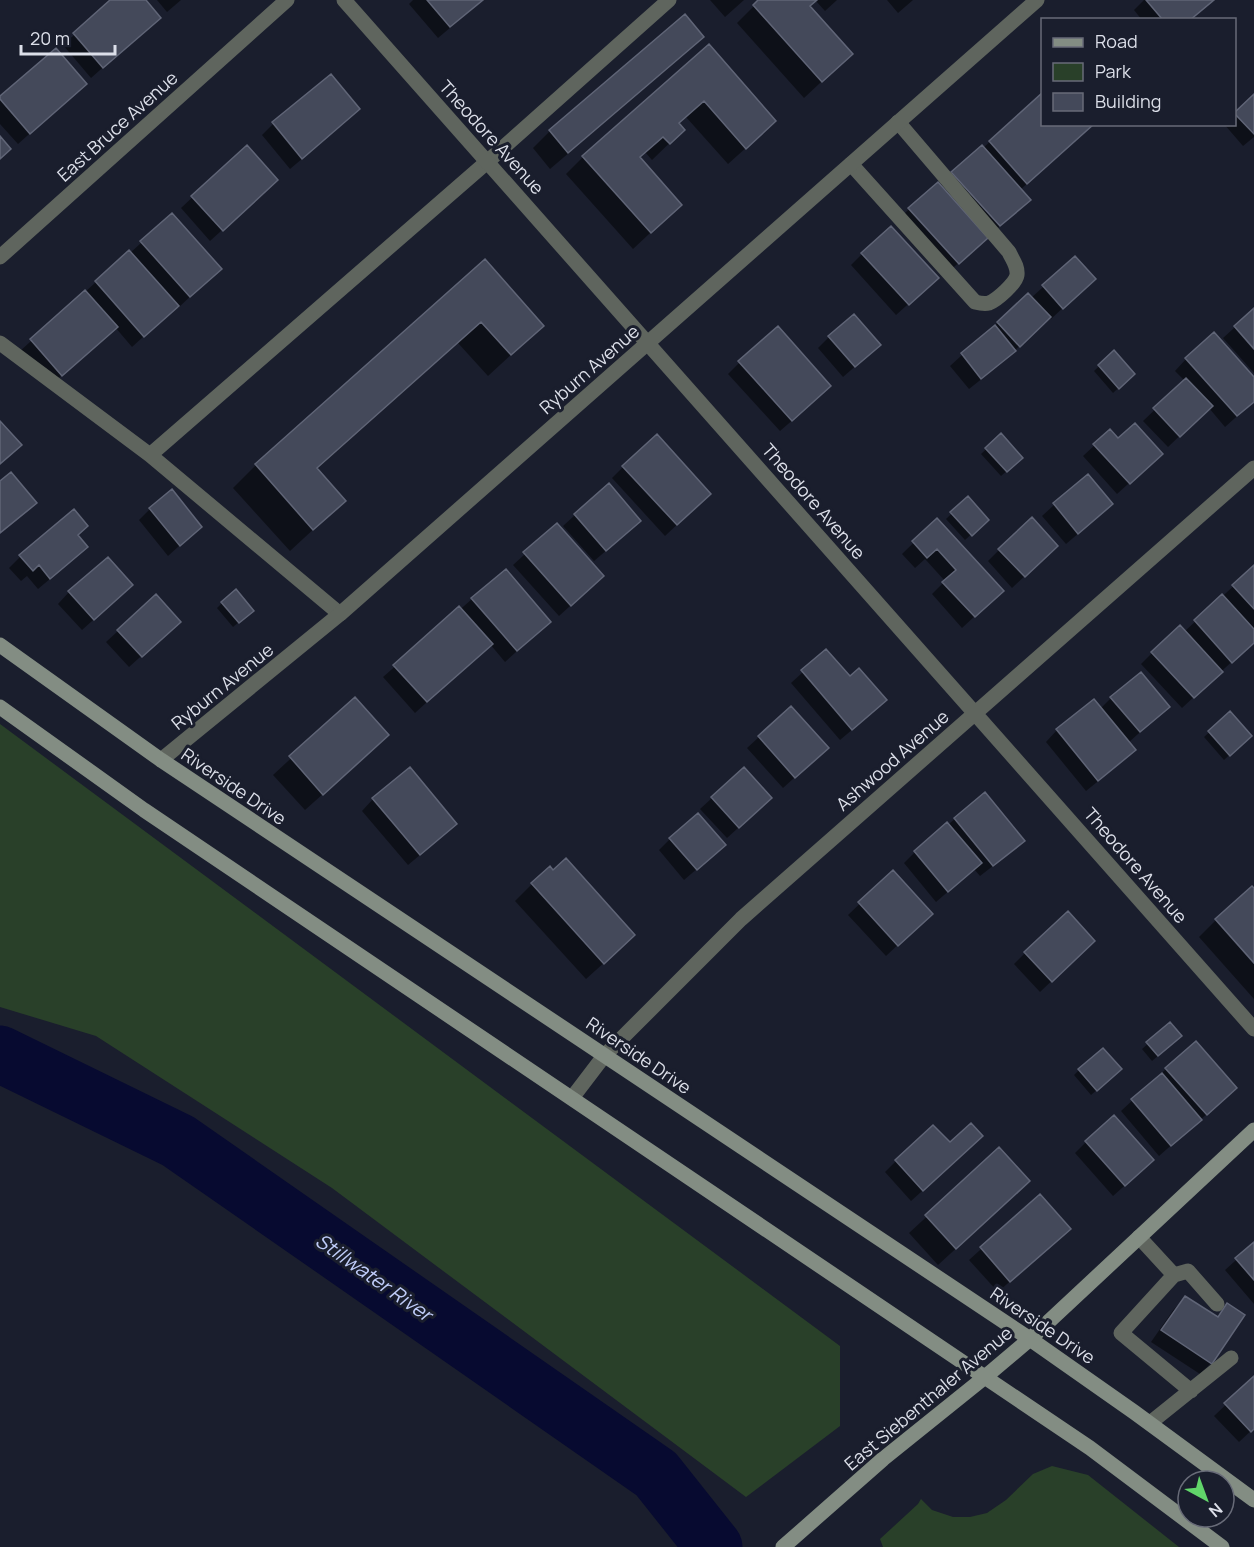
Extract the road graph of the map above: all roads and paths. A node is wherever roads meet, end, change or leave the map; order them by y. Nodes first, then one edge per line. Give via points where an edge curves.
1 (287, 0) edge
2 (344, 0) edge
3 (669, 0) edge
4 (1036, 0) edge
5 (898, 122) junction
6 (488, 162) junction
7 (851, 164) junction
8 (0, 257) edge
9 (0, 343) edge
10 (648, 343) junction
11 (150, 455) junction
12 (1254, 468) edge
13 (340, 614) junction
14 (0, 645) edge
15 (0, 707) edge
16 (975, 713) junction
17 (161, 760) junction
18 (1254, 1029) edge
19 (604, 1056) junction
20 (572, 1098) junction
21 (1254, 1130) edge
22 (1139, 1237) junction
23 (1174, 1275) junction
24 (1217, 1304) dead end
25 (1030, 1339) junction
26 (1231, 1358) dead end
27 (985, 1377) junction
28 (1191, 1391) junction
29 (1150, 1423) junction
30 (1254, 1500) edge
31 (783, 1547) edge
32 (1222, 1547) edge

1 - 8 street, East Bruce Avenue
2 - 6 street, Theodore Avenue
3 - 6 street
4 - 5 street, Ryburn Avenue
5 - 7 street, Ryburn Avenue
5 - 7 street via 1016,264 1014,283 1002,294 990,303 975,302
6 - 10 street, Theodore Avenue
6 - 11 street
7 - 10 street, Ryburn Avenue
9 - 11 street
10 - 13 street, Ryburn Avenue
10 - 16 street, Theodore Avenue
11 - 13 street
12 - 16 street, Ashwood Avenue
13 - 17 street, Ryburn Avenue
14 - 17 main road, Riverside Drive
15 - 20 main road via 154,817
16 - 18 street, Theodore Avenue
16 - 19 street, Ashwood Avenue via 741,919
17 - 19 main road, Riverside Drive
19 - 20 street, Ashwood Avenue
19 - 25 main road, Riverside Drive
20 - 27 main road
21 - 22 main road, East Siebenthaler Avenue
22 - 23 street
22 - 25 main road, East Siebenthaler Avenue
23 - 24 street via 1188,1271
23 - 28 street via 1121,1333
25 - 27 main road, East Siebenthaler Avenue
25 - 29 main road, Riverside Drive
26 - 28 street
27 - 31 main road, East Siebenthaler Avenue
27 - 32 main road via 1090,1448
28 - 29 street
29 - 30 main road, Riverside Drive

